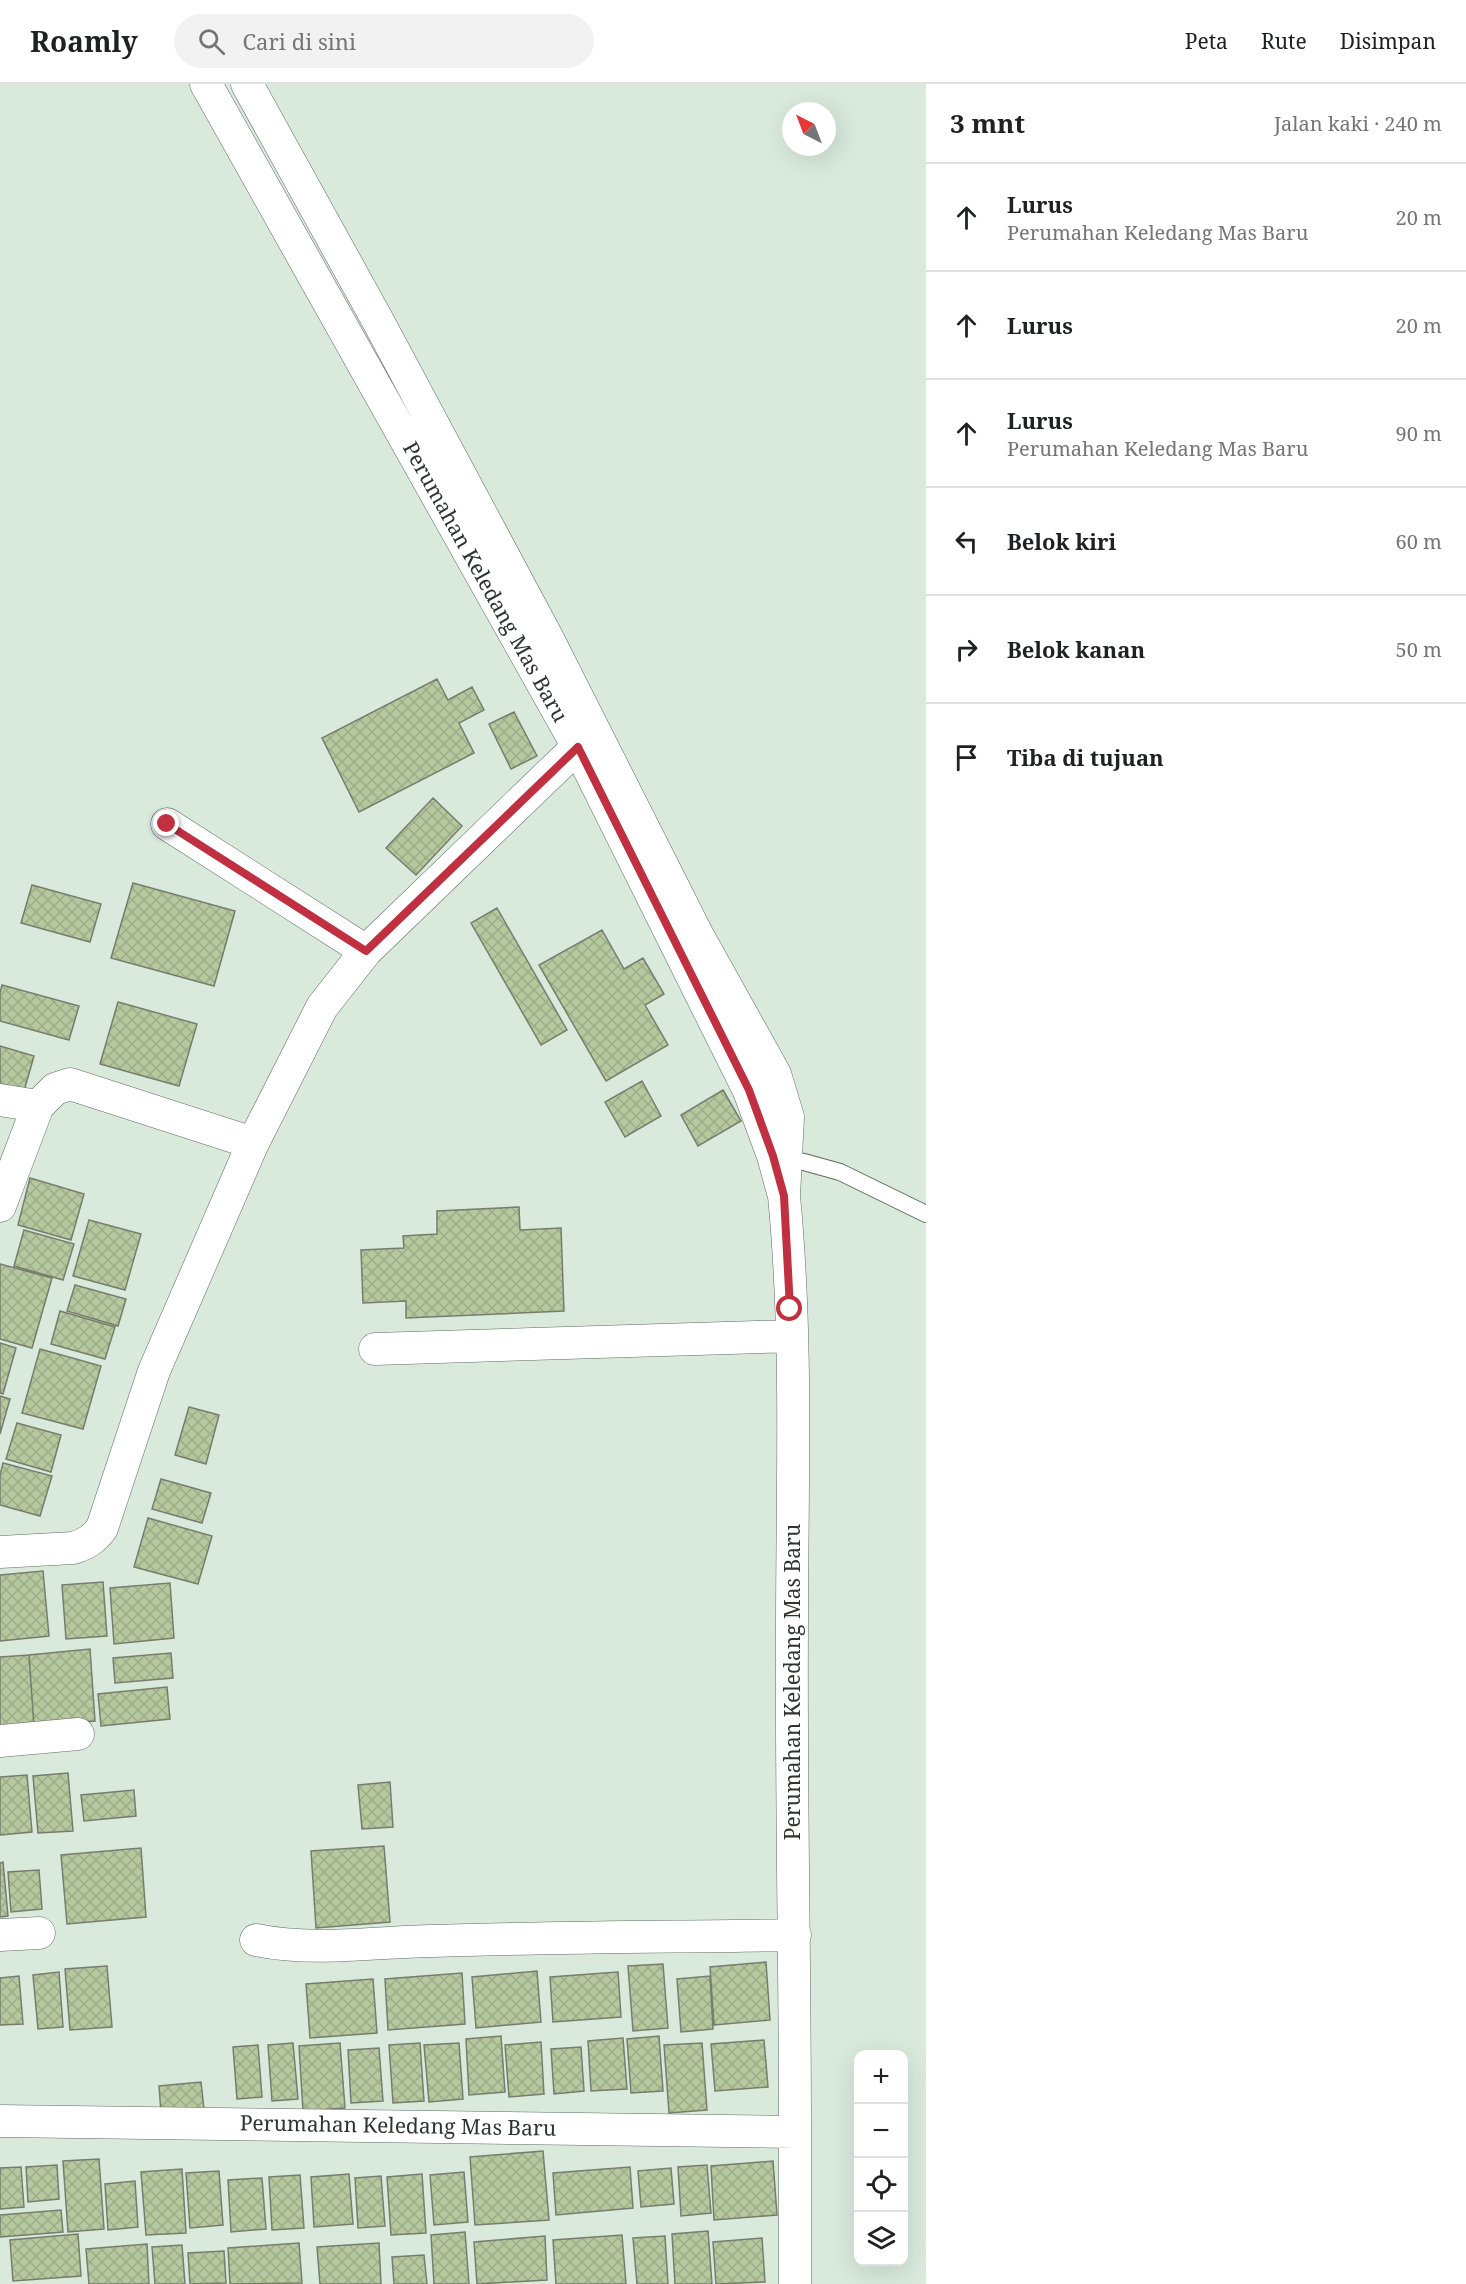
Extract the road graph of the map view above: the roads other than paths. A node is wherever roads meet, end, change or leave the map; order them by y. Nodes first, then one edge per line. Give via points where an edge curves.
1 (206, 84) edge
2 (247, 84) edge
3 (586, 739) junction
4 (167, 824) dead end
5 (366, 951) junction
6 (0, 1100) edge
7 (38, 1107) junction
8 (253, 1143) junction
9 (781, 1157) junction
10 (0, 1206) edge
11 (926, 1214) edge
12 (792, 1336) junction
13 (375, 1349) dead end
14 (0, 1552) edge
15 (78, 1734) dead end
16 (0, 1741) edge
17 (39, 1933) dead end
18 (0, 1935) edge
19 (795, 1935) junction
20 (256, 1940) dead end
21 (0, 2121) edge
22 (795, 2132) junction
23 (795, 2284) edge

1 - 3 street, Perumahan Keledang Mas Baru
2 - 3 street via 547,637
3 - 5 street
3 - 9 street, Perumahan Keledang Mas Baru
4 - 5 street
5 - 8 street via 322,1007
6 - 7 street
7 - 8 street via 55,1089 70,1084
7 - 10 street
8 - 14 street via 154,1371 102,1528 95,1537 73,1548
9 - 11 lane via 840,1172
9 - 12 street, Perumahan Keledang Mas Baru
12 - 13 street
12 - 19 street, Perumahan Keledang Mas Baru via 791,1759
15 - 16 street
17 - 18 street
19 - 20 street via 316,1946
19 - 22 street, Perumahan Keledang Mas Baru
21 - 22 street, Perumahan Keledang Mas Baru
22 - 23 street, Perumahan Keledang Mas Baru

